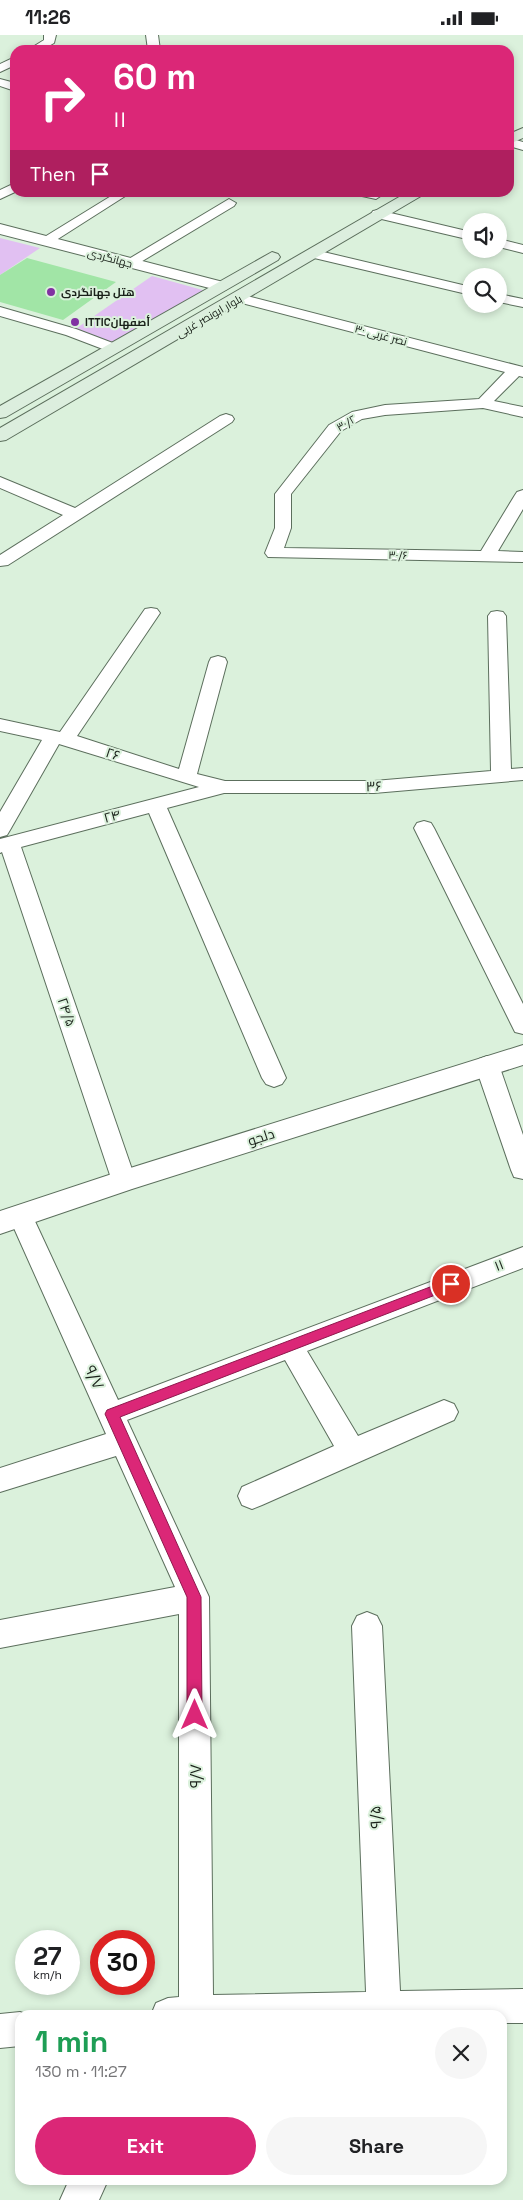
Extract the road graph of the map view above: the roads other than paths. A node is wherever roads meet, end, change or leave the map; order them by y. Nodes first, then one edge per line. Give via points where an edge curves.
1 (50, 35) edge
2 (43, 45) edge
3 (117, 197) edge
4 (409, 197) edge
5 (229, 203) dead end
6 (378, 214) junction
7 (0, 229) edge
8 (462, 234) edge
9 (45, 241) junction
10 (507, 245) edge
11 (290, 247) dead end
12 (523, 249) edge
13 (315, 254) junction
14 (129, 263) junction
15 (221, 287) junction
16 (462, 289) edge
17 (239, 298) junction
18 (507, 300) edge
19 (523, 303) edge
20 (0, 311) edge
21 (113, 348) junction
22 (520, 371) edge
23 (483, 403) junction
24 (1, 412) edge
25 (523, 412) edge
26 (226, 419) dead end
27 (0, 436) edge
28 (0, 482) edge
29 (523, 495) edge
30 (76, 514) junction
31 (274, 553) joint
32 (487, 556) junction
33 (523, 557) edge
34 (2, 561) dead end
35 (151, 613) dead end
36 (497, 616) dead end
37 (218, 662) dead end
38 (0, 725) edge
39 (59, 738) junction
40 (523, 774) edge
41 (501, 777) junction
42 (186, 778) junction
43 (225, 787) junction
44 (155, 805) junction
45 (424, 828) dead end
46 (3, 840) edge
47 (523, 1026) edge
48 (523, 1055) edge
49 (487, 1065) junction
50 (274, 1078) dead end
51 (523, 1170) edge
52 (124, 1181) junction
53 (11, 1220) edge
54 (523, 1257) edge
55 (290, 1345) junction
56 (444, 1412) dead end
57 (112, 1414) junction
58 (124, 1441) junction
59 (352, 1451) junction
60 (0, 1480) edge
61 (252, 1496) dead end
62 (194, 1597) junction
63 (367, 1626) dead end
64 (0, 1634) edge
65 (523, 2006) edge
66 (384, 2009) junction
67 (186, 2010) edge
68 (344, 2010) edge
69 (15, 2030) edge
70 (0, 2031) edge
71 (87, 2185) edge
72 (78, 2200) edge

1 - 2 street via 50,41
3 - 9 street
4 - 6 main road, بلوار ابونصر غربی
5 - 14 street
6 - 8 street
6 - 13 main road, بلوار ابونصر غربی
7 - 9 street, جهانگردی
9 - 14 street, جهانگردی
10 - 12 street
11 - 15 main road, بلوار ابونصر غربی
13 - 16 street
13 - 17 main road, بلوار ابونصر غربی
14 - 15 street, جهانگردی
15 - 21 main road, بلوار ابونصر غربی
17 - 22 street, نصر غربی ۳۰
17 - 27 main road, بلوار ابونصر غربی
18 - 19 street
20 - 21 street
21 - 24 main road, بلوار ابونصر غربی
22 - 23 street
23 - 25 street, ۳۰/۲
23 - 31 street, ۳۰/۲ via 384,410 356,415 335,428 283,494 284,528
26 - 30 street
28 - 30 street
29 - 32 street
30 - 34 street
31 - 32 street, ۳۰/۶
32 - 33 street, ۳۰/۶
35 - 39 street
36 - 41 street
37 - 42 street
38 - 39 street, ۲۶
39 - 42 street, ۲۶
39 - 46 street
40 - 41 street, ۳۶
41 - 43 street, ۳۶ via 374,787
42 - 43 street, ۲۶
43 - 44 street, ۲۴
44 - 46 street, ۲۴
44 - 50 street
45 - 47 street
46 - 52 street, ۲۴/۵
48 - 49 street, دلجو
49 - 51 street
49 - 52 street, دلجو
52 - 53 street, دلجو
53 - 57 street, ۹/۷
54 - 55 street, ۱۱
55 - 57 street, ۱۱
55 - 59 street
56 - 59 street
57 - 58 street, ۹/۷
58 - 60 street
58 - 62 street, ۹/۷
59 - 61 street
62 - 64 street
62 - 67 street, ۹/۷
63 - 66 street, ۹/۵
65 - 66 street
66 - 68 street
69 - 70 street
71 - 72 street

